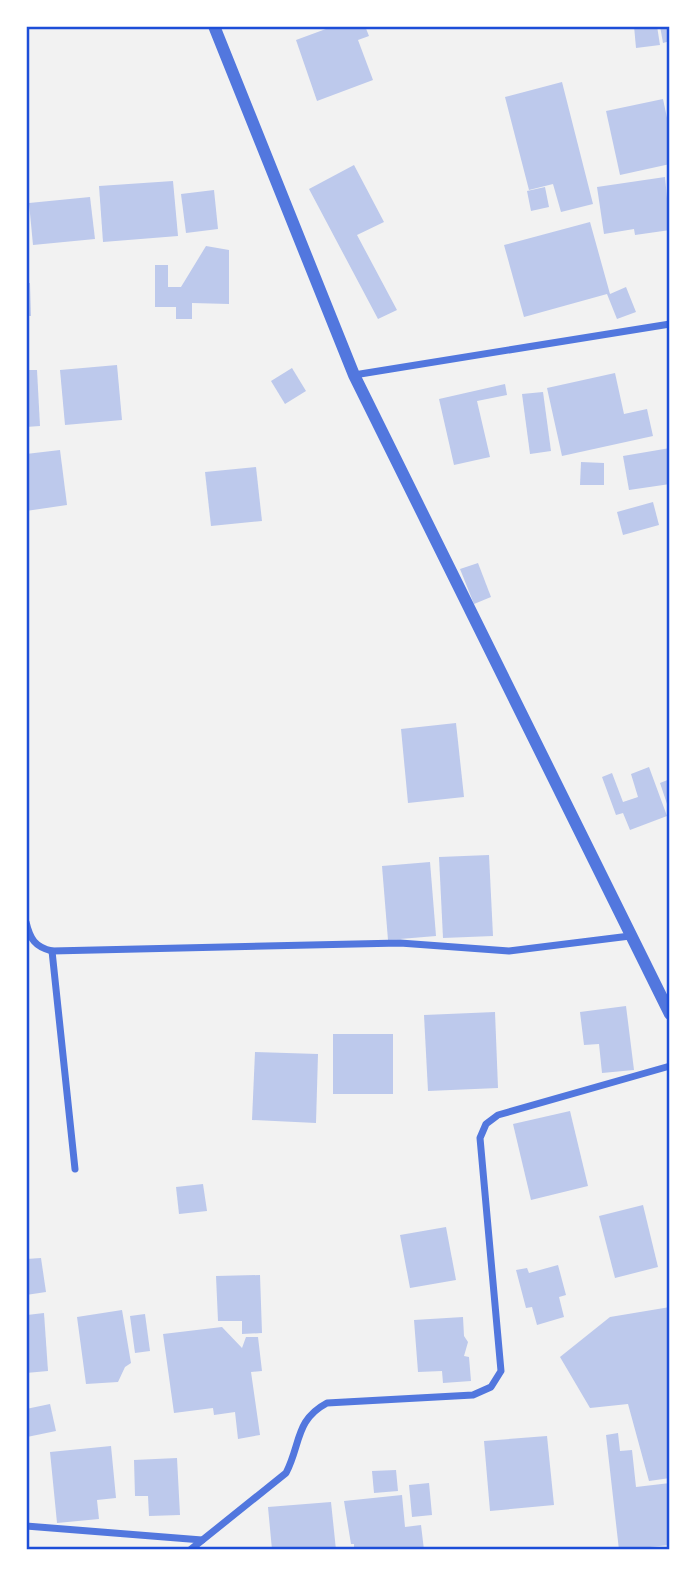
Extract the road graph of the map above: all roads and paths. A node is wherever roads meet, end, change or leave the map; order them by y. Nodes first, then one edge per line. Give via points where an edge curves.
1 (214, 26) edge
2 (670, 324) edge
3 (354, 375) junction
4 (26, 922) edge
5 (630, 936) junction
6 (51, 951) junction
7 (670, 1014) edge
8 (670, 1066) edge
9 (75, 1169) dead end
10 (26, 1526) edge
11 (203, 1540) junction
12 (190, 1550) edge

1 - 3 street
2 - 3 street
3 - 5 street
4 - 6 street via 38,948
5 - 6 street via 509,951 400,943
5 - 7 street
6 - 9 street
8 - 11 street via 498,1115 486,1124 480,1138 501,1371 491,1387 474,1395 327,1403 312,1411 301,1426 286,1473
10 - 11 street
11 - 12 street

